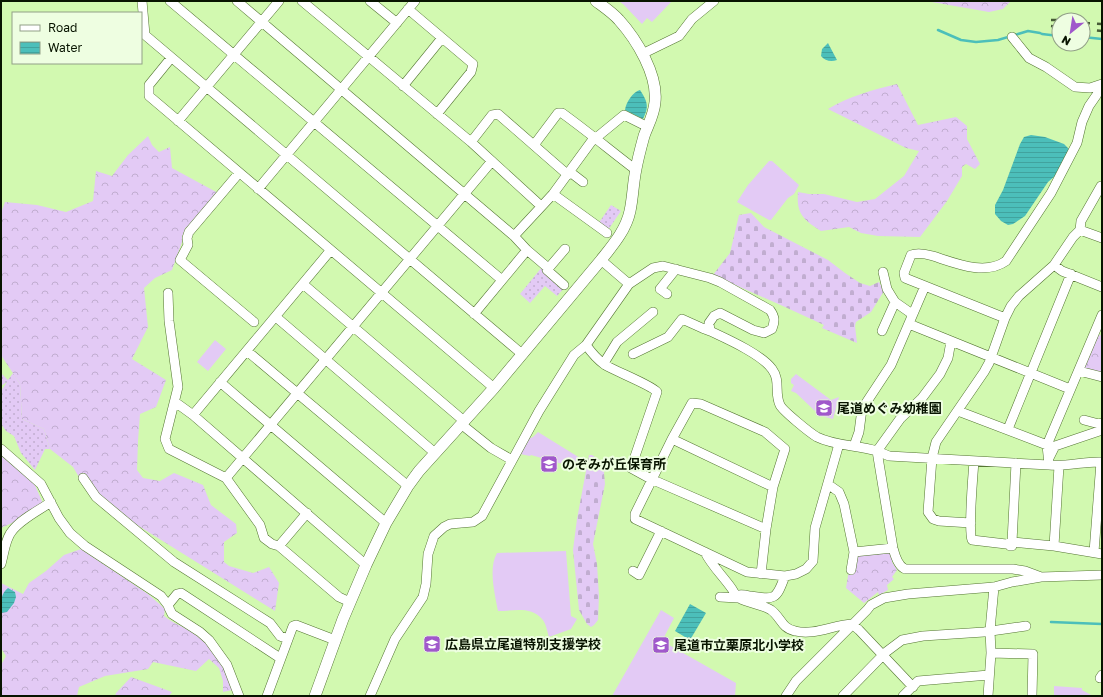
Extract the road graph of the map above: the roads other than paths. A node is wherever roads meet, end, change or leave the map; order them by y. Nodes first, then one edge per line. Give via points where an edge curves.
1 (142, 1) edge
2 (170, 1) edge
3 (237, 1) edge
4 (279, 1) edge
5 (302, 1) edge
6 (370, 1) edge
7 (415, 1) edge
8 (596, 1) edge
9 (714, 1) edge
10 (408, 9) junction
11 (261, 22) junction
12 (397, 23) junction
13 (1012, 37) dead end
14 (442, 38) junction
15 (234, 54) junction
16 (642, 54) junction
17 (369, 57) junction
18 (171, 58) junction
19 (1102, 84) edge
20 (403, 86) junction
21 (206, 87) junction
22 (342, 90) junction
23 (1102, 91) edge
24 (437, 114) junction
25 (178, 121) junction
26 (314, 121) junction
27 (642, 124) dead end
28 (594, 138) junction
29 (471, 142) junction
30 (534, 146) junction
31 (286, 155) junction
32 (492, 161) junction
33 (636, 170) junction
34 (239, 173) junction
35 (569, 173) junction
36 (583, 182) dead end
37 (1101, 186) edge
38 (258, 189) junction
39 (464, 193) junction
40 (553, 194) junction
41 (541, 206) junction
42 (437, 226) junction
43 (1080, 230) junction
44 (607, 233) dead end
45 (514, 236) junction
46 (1102, 238) edge
47 (565, 249) dead end
48 (527, 250) junction
49 (330, 251) junction
50 (409, 258) junction
51 (601, 260) junction
52 (1054, 265) junction
53 (676, 269) junction
54 (547, 270) junction
55 (883, 272) dead end
56 (1071, 274) junction
57 (502, 280) junction
58 (303, 284) junction
59 (564, 284) dead end
60 (629, 284) junction
61 (925, 286) junction
62 (1102, 287) edge
63 (168, 293) dead end
64 (381, 293) junction
65 (667, 294) dead end
66 (895, 302) junction
67 (653, 312) dead end
68 (474, 314) junction
69 (912, 314) junction
70 (1102, 315) edge
71 (276, 317) junction
72 (1005, 318) junction
73 (254, 322) dead end
74 (909, 324) junction
75 (353, 327) junction
76 (710, 331) junction
77 (882, 331) dead end
78 (1099, 332) edge
79 (951, 341) junction
80 (586, 345) junction
81 (247, 351) junction
82 (522, 354) junction
83 (633, 354) dead end
84 (990, 357) junction
85 (325, 359) junction
86 (604, 364) junction
87 (1079, 371) junction
88 (1032, 374) junction
89 (1102, 377) edge
90 (220, 382) junction
91 (494, 388) junction
92 (1070, 389) junction
93 (297, 392) junction
94 (175, 402) junction
95 (958, 411) junction
96 (193, 415) junction
97 (1084, 420) dead end
98 (463, 422) junction
99 (1102, 423) edge
100 (269, 425) junction
101 (1008, 430) junction
102 (1102, 430) edge
103 (672, 439) junction
104 (840, 444) junction
105 (1047, 445) junction
106 (854, 446) junction
107 (1, 449) edge
108 (877, 451) junction
109 (435, 453) junction
110 (242, 458) junction
111 (932, 458) junction
112 (512, 460) junction
113 (974, 461) junction
114 (1049, 461) junction
115 (1102, 462) edge
116 (1016, 463) junction
117 (1059, 466) junction
118 (83, 478) dead end
119 (226, 478) junction
120 (651, 479) junction
121 (829, 484) junction
122 (408, 486) junction
123 (774, 487) junction
124 (51, 502) junction
125 (307, 513) junction
126 (386, 523) junction
127 (971, 523) junction
128 (766, 530) junction
129 (661, 532) junction
130 (1012, 542) junction
131 (279, 546) junction
132 (1054, 546) junction
133 (893, 548) junction
134 (987, 548) dead end
135 (705, 552) junction
136 (854, 552) junction
137 (1098, 553) edge
138 (1, 564) edge
139 (366, 565) junction
140 (851, 570) dead end
141 (633, 571) dead end
142 (761, 574) junction
143 (1102, 575) edge
144 (784, 576) junction
145 (1041, 577) junction
146 (994, 587) junction
147 (720, 596) dead end
148 (737, 597) junction
149 (350, 602) junction
150 (168, 604) junction
151 (852, 624) junction
152 (1026, 626) dead end
153 (990, 630) junction
154 (288, 639) junction
155 (335, 640) junction
156 (991, 653) junction
157 (883, 655) junction
158 (280, 658) junction
159 (989, 675) junction
160 (913, 687) junction
161 (239, 696) edge
162 (267, 696) edge
163 (315, 696) edge
164 (370, 696) edge
165 (786, 696) edge
166 (843, 696) edge
167 (903, 696) edge
168 (988, 696) edge
169 (1032, 696) edge

1 - 18 street via 145,35
2 - 15 street
3 - 11 street
4 - 11 street
5 - 17 street
6 - 12 street
7 - 10 street
8 - 16 street via 619,20
9 - 16 street via 692,19 679,36
10 - 12 street
10 - 14 street
11 - 15 street
11 - 22 street
12 - 17 street
13 - 19 street via 1029,58 1075,87 1090,88
14 - 20 street
14 - 24 street via 473,64 473,67
15 - 21 street
15 - 26 street
16 - 33 street via 648,64 655,102
17 - 20 street
17 - 22 street
18 - 21 street
18 - 25 street via 149,85 149,96
20 - 24 street
21 - 25 street
21 - 31 street
22 - 26 street
22 - 39 street
23 - 61 street via 1089,106 1077,143 1051,193 1006,261 999,266 978,268 915,253 911,255 905,278
24 - 29 street
25 - 34 street
26 - 31 street
26 - 42 street
27 - 28 street via 624,115
28 - 30 street via 562,113 558,113
28 - 33 street
28 - 35 street
29 - 30 street via 492,116 498,114
29 - 32 street
30 - 35 street
31 - 38 street
31 - 50 street
32 - 39 street
32 - 41 street
33 - 51 street via 630,211 624,227
34 - 38 street
34 - 73 street via 189,232 188,245 180,260
35 - 36 street
35 - 40 street
37 - 43 street via 1081,221
38 - 49 street
39 - 42 street
39 - 45 street
40 - 41 street
40 - 44 street
41 - 45 street
42 - 50 street
42 - 57 street
43 - 46 street
43 - 52 street
45 - 48 street
47 - 54 street
48 - 54 street via 547,267
48 - 57 street
49 - 58 street
49 - 64 street
50 - 64 street
50 - 68 street
51 - 60 street
51 - 82 street
52 - 56 street
52 - 72 street via 1019,296
53 - 60 street via 663,266 653,268
53 - 65 street via 660,289
53 - 76 street via 723,283 770,310 774,316 772,329 764,333 720,313 709,323
54 - 59 street
55 - 66 street via 887,289
56 - 62 street
56 - 88 street
57 - 68 street
58 - 71 street
58 - 75 street
60 - 80 street
61 - 69 street
61 - 72 street
63 - 94 street via 178,387
64 - 75 street
64 - 91 street
66 - 69 street
66 - 77 street
67 - 86 street via 617,342
68 - 82 street
69 - 74 street
70 - 78 street
71 - 81 street
71 - 85 street
72 - 84 street
74 - 79 street
74 - 106 street via 891,365 862,409
75 - 85 street
75 - 98 street
76 - 83 street via 682,319 668,337
76 - 104 street via 766,362 776,376 780,406 817,437
78 - 87 street
79 - 84 street
79 - 108 street via 945,365 934,383 900,419
80 - 86 street
80 - 112 street via 574,355
81 - 90 street
81 - 93 street
82 - 91 street
84 - 88 street
84 - 95 street via 984,372
85 - 93 street
85 - 109 street
86 - 120 street via 657,392 631,468
87 - 89 street
87 - 92 street
88 - 92 street
88 - 101 street
90 - 96 street
90 - 100 street
91 - 98 street
92 - 105 street
93 - 100 street
93 - 122 street
94 - 96 street
94 - 119 street via 165,439 169,449
95 - 101 street
95 - 111 street via 936,442
96 - 110 street
97 - 99 street
98 - 109 street
98 - 112 street via 491,448
100 - 110 street
100 - 126 street
101 - 105 street
102 - 114 street via 1055,446
103 - 120 street
103 - 123 street
103 - 123 street via 692,403 701,404 764,432 785,449
104 - 106 street
104 - 121 street
105 - 114 street
106 - 108 street
107 - 124 street via 42,484
108 - 111 street via 889,456
108 - 133 street
109 - 122 street
110 - 119 street
110 - 125 street
111 - 113 street
111 - 127 street via 928,512 933,519 940,521
112 - 164 street via 482,516 473,522 450,524 434,536 428,554 423,597 395,639
113 - 116 street
113 - 127 street
114 - 116 street
114 - 117 street
115 - 117 street
115 - 137 street
116 - 130 street
117 - 132 street
118 - 154 street via 96,497 174,562 270,622 280,636
119 - 131 street via 260,525 264,538
120 - 128 street
120 - 129 street via 634,514 635,519
121 - 136 street via 840,492
121 - 144 street via 815,528 813,562 796,574
122 - 126 street
123 - 128 street
124 - 138 street via 12,530
124 - 150 street via 70,533 85,546 161,596
125 - 131 street
125 - 139 street
126 - 139 street
127 - 130 street via 971,538 975,542
128 - 142 street
129 - 135 street
129 - 141 street via 639,575
130 - 132 street
130 - 134 street via 1012,546 1003,549
131 - 149 street via 339,597
132 - 137 street
133 - 136 street
133 - 145 street via 896,559 905,569 1013,569
135 - 142 street via 747,572
135 - 148 street
136 - 140 street
139 - 149 street
142 - 144 street
143 - 145 street
144 - 148 street via 776,596 770,598 739,594
145 - 146 street
146 - 151 street via 884,598 871,605
146 - 153 street
147 - 148 street
148 - 151 street via 770,609 782,625 794,631 807,633
149 - 155 street
150 - 158 street via 181,593
150 - 161 street via 172,614 209,640 227,665
151 - 157 street
151 - 165 street via 796,681
152 - 153 street
153 - 156 street
153 - 157 street via 902,640
154 - 155 street via 296,625
154 - 158 street
155 - 163 street
156 - 159 street
156 - 169 street via 1033,654
157 - 160 street
157 - 166 street
158 - 162 street
159 - 160 street via 918,681
159 - 168 street
160 - 167 street

